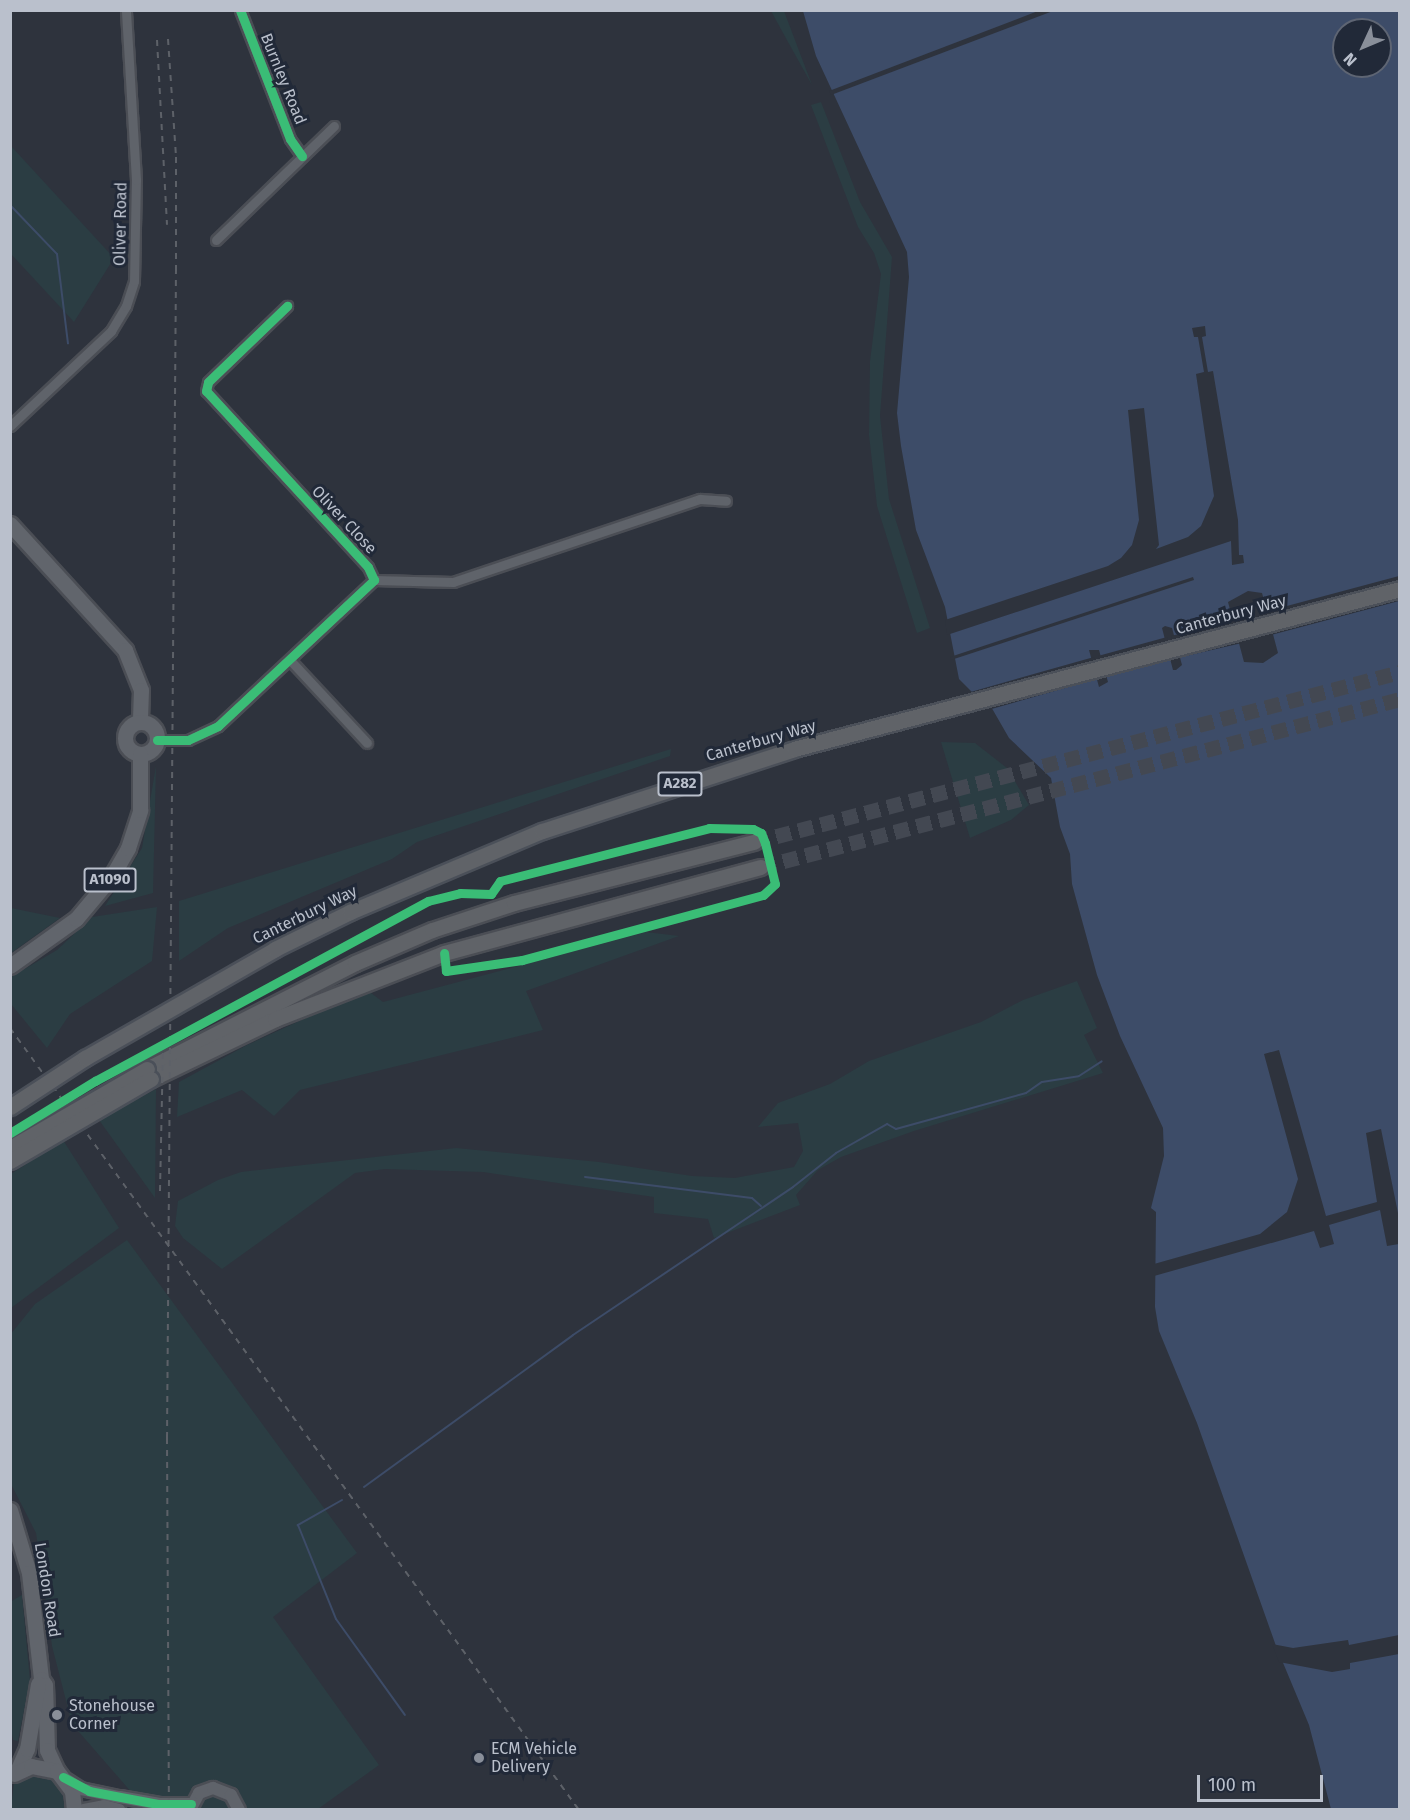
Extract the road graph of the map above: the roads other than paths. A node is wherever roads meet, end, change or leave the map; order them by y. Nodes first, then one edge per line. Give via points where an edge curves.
1 (126, 10) edge
2 (240, 10) edge
3 (334, 126) dead end
4 (302, 156) junction
5 (216, 240) dead end
6 (287, 306) dead end
7 (10, 426) edge
8 (726, 501) dead end
9 (10, 524) edge
10 (374, 580) junction
11 (1400, 589) edge
12 (290, 660) junction
13 (140, 722) junction
14 (157, 740) junction
15 (367, 743) dead end
16 (140, 754) junction
17 (754, 842) tunnel mouth
18 (761, 867) tunnel mouth
19 (10, 966) edge
20 (189, 1054) junction
21 (10, 1107) edge
22 (10, 1148) edge
23 (10, 1161) edge
24 (10, 1510) edge
25 (41, 1679) junction
26 (60, 1774) junction
27 (14, 1775) edge
28 (190, 1807) edge
29 (74, 1809) edge
30 (84, 1809) edge
31 (119, 1809) edge
32 (239, 1809) edge

1 - 7 street, Oliver Road via 137,203 134,281 126,306 111,331
2 - 4 street, Burnley Road via 290,139
3 - 4 street
4 - 5 street
6 - 10 street, Oliver Close via 208,382 206,391 368,567
8 - 10 street, Oliver Close via 700,499 453,582
9 - 13 main road via 125,650 141,690
10 - 12 street, Oliver Close
11 - 21 highway, Canterbury Way / A282, bridge via 794,749 542,831 421,881 275,949 94,1052
12 - 14 street, Oliver Close via 210,731 188,740
12 - 15 street
13 - 14 main road via 151,725
13 - 16 main road via 128,728 125,736 129,749
14 - 16 main road via 153,749
16 - 19 main road, A1090 via 140,810 128,848 112,876 76,919
17 - 20 highway via 514,903 432,930 355,963
18 - 20 highway via 444,953
20 - 22 highway, bridge
20 - 23 highway, bridge
24 - 25 main road, London Road via 29,1574
25 - 26 main road, London Road via 45,1685 48,1756
25 - 27 main road, London Road via 27,1749
26 - 27 main road via 37,1766
26 - 28 street via 89,1791
26 - 29 main road, London Road via 72,1791
28 - 32 street via 206,1790 220,1789 231,1795
30 - 31 street

